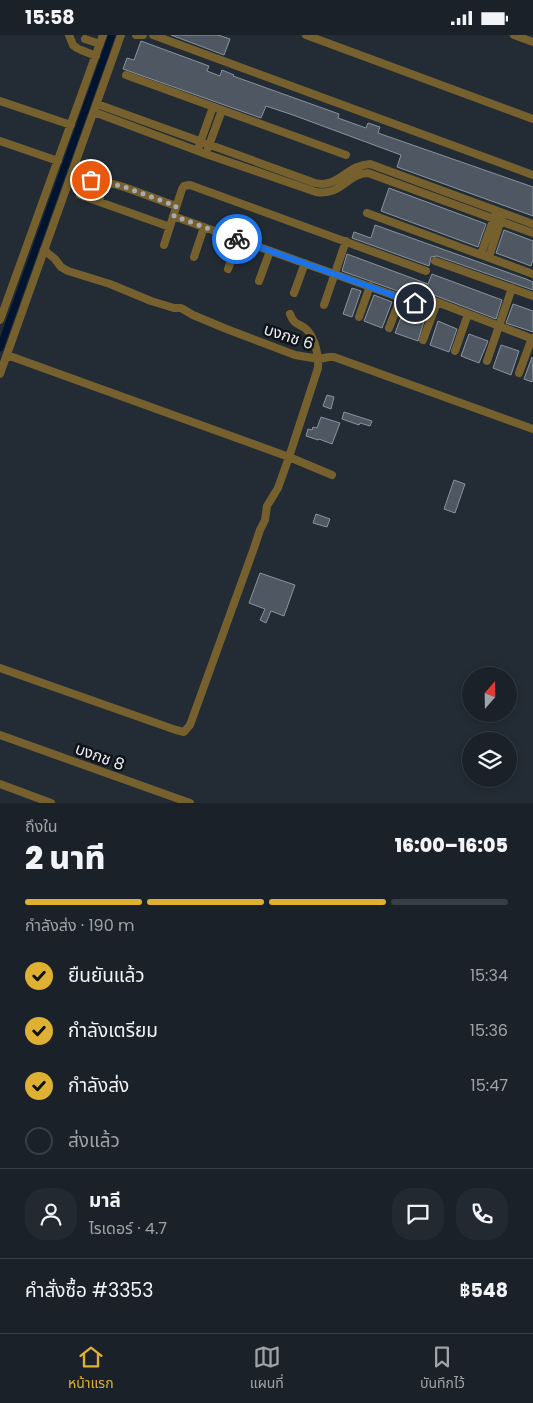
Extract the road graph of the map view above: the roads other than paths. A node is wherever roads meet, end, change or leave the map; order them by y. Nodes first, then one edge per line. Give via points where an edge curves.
1 (70, 35) edge
2 (104, 35) edge
3 (121, 35) edge
4 (136, 35) edge
5 (143, 35) edge
6 (153, 35) edge
7 (306, 35) edge
8 (514, 35) edge
9 (533, 42) edge
10 (99, 50) junction
11 (113, 55) junction
12 (126, 75) dead end
13 (0, 101) edge
14 (213, 107) junction
15 (95, 108) junction
16 (222, 110) junction
17 (122, 118) junction
18 (533, 119) edge
19 (71, 125) junction
20 (0, 141) edge
21 (201, 142) junction
22 (209, 145) junction
23 (198, 151) junction
24 (206, 154) junction
25 (346, 155) dead end
26 (58, 161) junction
27 (74, 167) junction
28 (533, 175) edge
29 (349, 176) junction
30 (69, 180) junction
31 (95, 187) junction
32 (80, 195) dead end
33 (100, 202) junction
34 (176, 206) junction
35 (368, 213) dead end
36 (174, 216) junction
37 (499, 216) junction
38 (533, 224) edge
39 (170, 227) junction
40 (204, 227) junction
41 (533, 233) edge
42 (239, 240) junction
43 (346, 241) junction
44 (164, 245) dead end
45 (44, 250) junction
46 (270, 251) junction
47 (485, 255) junction
48 (194, 257) dead end
49 (435, 261) dead end
50 (305, 263) junction
51 (228, 269) dead end
52 (426, 271) dead end
53 (533, 273) edge
54 (335, 274) junction
55 (259, 281) dead end
56 (370, 287) junction
57 (512, 288) junction
58 (294, 293) dead end
59 (533, 296) edge
60 (400, 297) junction
61 (424, 297) dead end
62 (437, 302) junction
63 (415, 303) dead end
64 (3, 305) edge
65 (324, 305) dead end
66 (290, 314) dead end
67 (468, 314) junction
68 (359, 317) dead end
69 (0, 320) edge
70 (499, 325) junction
71 (390, 328) dead end
72 (532, 338) edge
73 (423, 340) dead end
74 (455, 351) dead end
75 (7, 355) junction
76 (319, 359) junction
77 (487, 361) dead end
78 (518, 373) dead end
79 (0, 374) edge
80 (533, 429) edge
81 (289, 457) junction
82 (332, 475) dead end
83 (0, 668) edge
84 (0, 735) edge
85 (0, 784) edge
86 (51, 803) edge
87 (190, 803) edge

1 - 10 street via 83,38
1 - 10 street via 73,45 79,49
2 - 10 street
3 - 11 street
4 - 5 street
6 - 28 street
7 - 18 street
8 - 9 street
10 - 11 street
10 - 19 street
11 - 15 street
12 - 14 street
13 - 19 street
14 - 16 street
14 - 21 street
15 - 17 street
15 - 27 street
16 - 22 street
16 - 25 street
17 - 21 street
17 - 23 street
19 - 26 street
20 - 26 street
21 - 22 street
21 - 23 street
22 - 24 street
22 - 29 street via 322,185
23 - 24 street
24 - 29 street via 316,192 332,192
26 - 64 street
27 - 30 street
27 - 31 street
29 - 37 street via 355,167 370,164
30 - 31 street
30 - 45 street
31 - 33 street
31 - 34 street via 122,186
32 - 33 street
33 - 39 street
34 - 36 street
34 - 43 street via 184,186 190,185
35 - 47 street
36 - 39 street
36 - 40 street
37 - 38 street
37 - 41 street
37 - 47 street
39 - 44 street
40 - 42 street
40 - 48 street
42 - 46 street
42 - 51 street
43 - 52 street
43 - 54 street
45 - 75 street
45 - 76 street, บงกช 6 via 68,271 181,309 295,355
46 - 50 street
46 - 55 street
47 - 53 street
49 - 57 street
50 - 54 street
50 - 58 street
54 - 56 street
54 - 65 street
56 - 60 street
56 - 68 street
57 - 59 street
57 - 70 street
60 - 63 street
60 - 71 street
61 - 62 street
62 - 67 street
62 - 73 street
64 - 69 street
66 - 76 street via 294,323 308,331
67 - 70 street
67 - 74 street
70 - 72 street
70 - 77 street
72 - 78 street
75 - 79 street
75 - 81 street
76 - 80 street, บงกช 6 via 334,357
76 - 81 street
81 - 82 street
81 - 83 street via 278,488 267,506 265,520 190,725 184,732
84 - 87 street, บงกช 8
85 - 86 street

